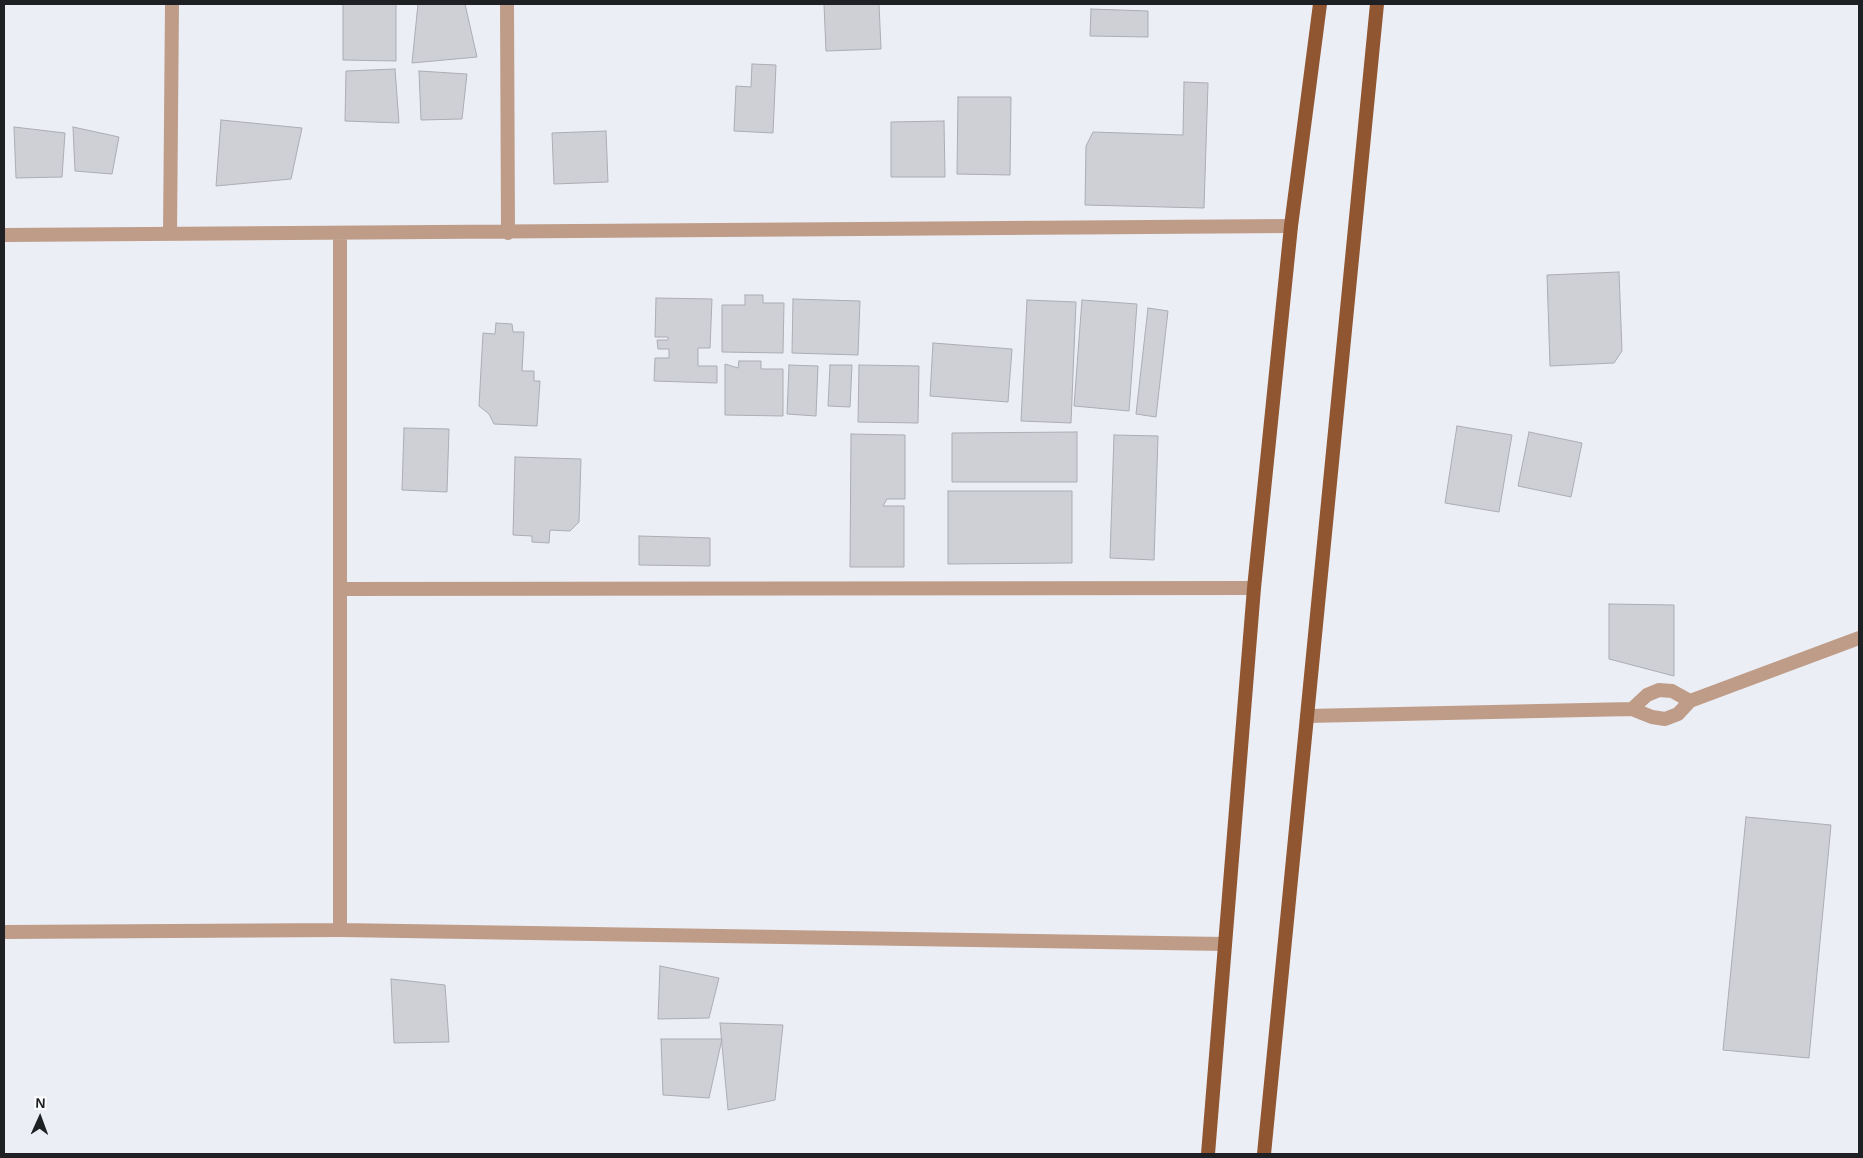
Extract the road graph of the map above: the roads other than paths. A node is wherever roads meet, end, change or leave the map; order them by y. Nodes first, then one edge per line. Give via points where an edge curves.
1 (172, 4) edge
2 (507, 4) edge
3 (1320, 4) edge
4 (1377, 4) edge
5 (1291, 226) junction
6 (508, 232) junction
7 (170, 234) junction
8 (340, 234) junction
9 (4, 235) edge
10 (1254, 588) junction
11 (340, 589) junction
12 (1859, 638) edge
13 (1690, 701) junction
14 (1632, 709) junction
15 (1307, 716) junction
16 (340, 930) junction
17 (4, 932) edge
18 (1225, 944) junction
19 (1208, 1154) edge
20 (1264, 1154) edge

1 - 7 street
2 - 6 street
3 - 5 main road
4 - 15 main road
5 - 6 street
5 - 10 main road
6 - 8 street
7 - 8 street
7 - 9 street
8 - 11 street
10 - 11 street
10 - 18 main road
11 - 16 street
12 - 13 street
13 - 14 street via 1678,714 1665,719 1652,718
13 - 14 street via 1672,691 1659,690
14 - 15 street
15 - 20 main road
16 - 17 street
16 - 18 street
18 - 19 main road

